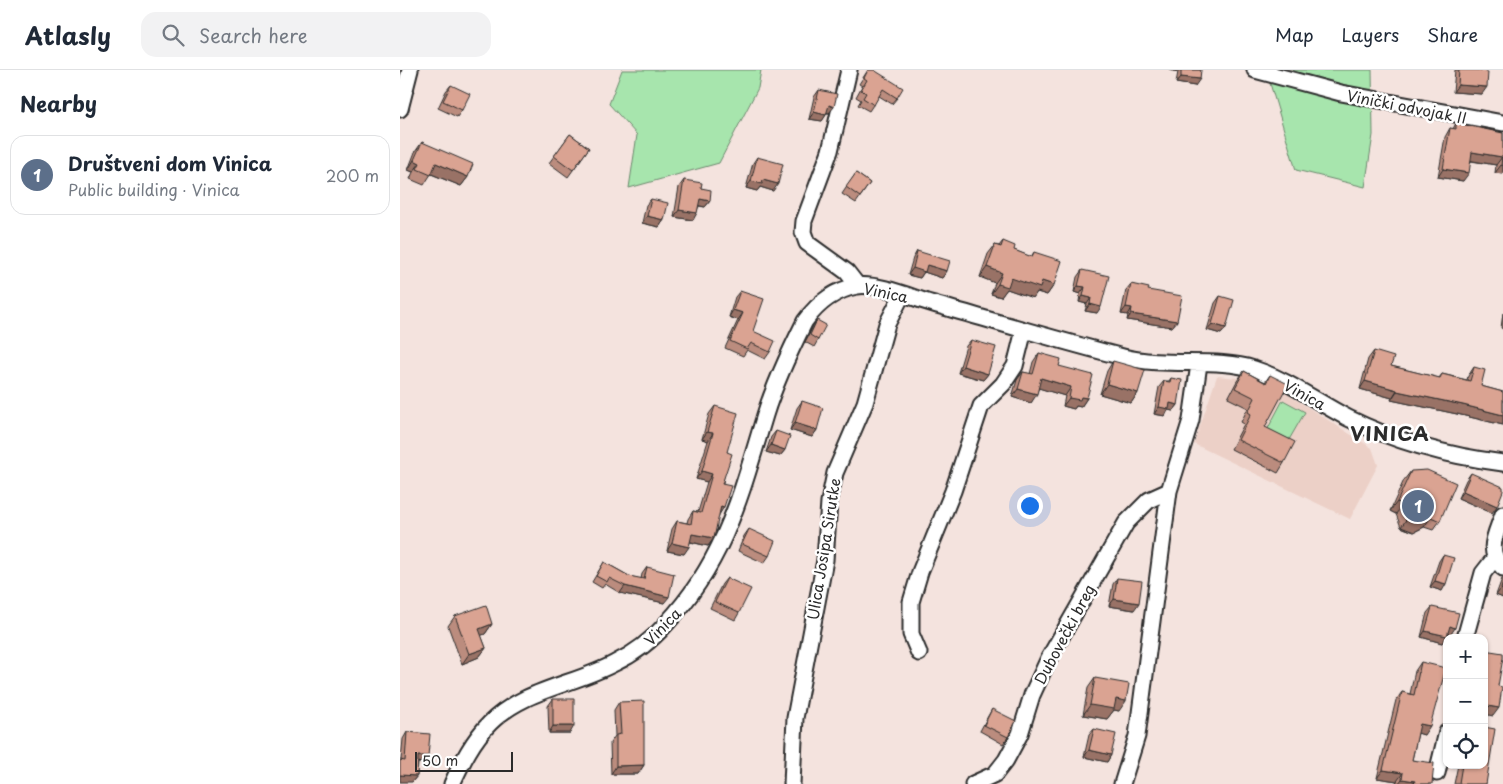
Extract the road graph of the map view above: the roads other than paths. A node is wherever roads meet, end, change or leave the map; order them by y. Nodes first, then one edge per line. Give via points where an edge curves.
1 (410, 70) edge
2 (849, 70) edge
3 (1259, 71) edge
4 (400, 109) edge
5 (1503, 123) edge
6 (858, 286) junction
7 (902, 295) junction
8 (1024, 330) junction
9 (1199, 364) junction
10 (1503, 463) edge
11 (1169, 490) junction
12 (1503, 514) edge
13 (1498, 563) edge
14 (1466, 634) edge
15 (919, 653) dead end
16 (1443, 748) edge
17 (1437, 773) dead end
18 (452, 784) edge
19 (792, 784) edge
20 (973, 784) edge
21 (1122, 784) edge

1 - 4 street
2 - 6 street via 830,152 804,221 803,232 807,243 847,272
3 - 5 street, Vinički odvojak II via 1374,100
6 - 7 street, Vinica
6 - 18 street, Vinica via 827,298 805,321 766,413 746,482 720,547 698,585 641,648 615,664 527,697 490,723 474,743
7 - 8 street, Vinica
7 - 19 street, Ulica Josipa Sirutke via 887,324 865,403 835,473 824,560 795,718
8 - 9 street, Vinica via 1150,363
8 - 15 street via 1015,366 1003,384 981,406 953,491 920,572 911,602 911,634
9 - 10 street, Vinica via 1252,368 1390,438 1450,456
9 - 11 street via 1191,420
11 - 20 street, Dubovečki breg via 1148,500 1126,523 1050,658 1032,695 1020,734 1006,760 995,774
11 - 21 street via 1137,736
12 - 13 street via 1493,541
13 - 14 street via 1484,573
16 - 17 street

